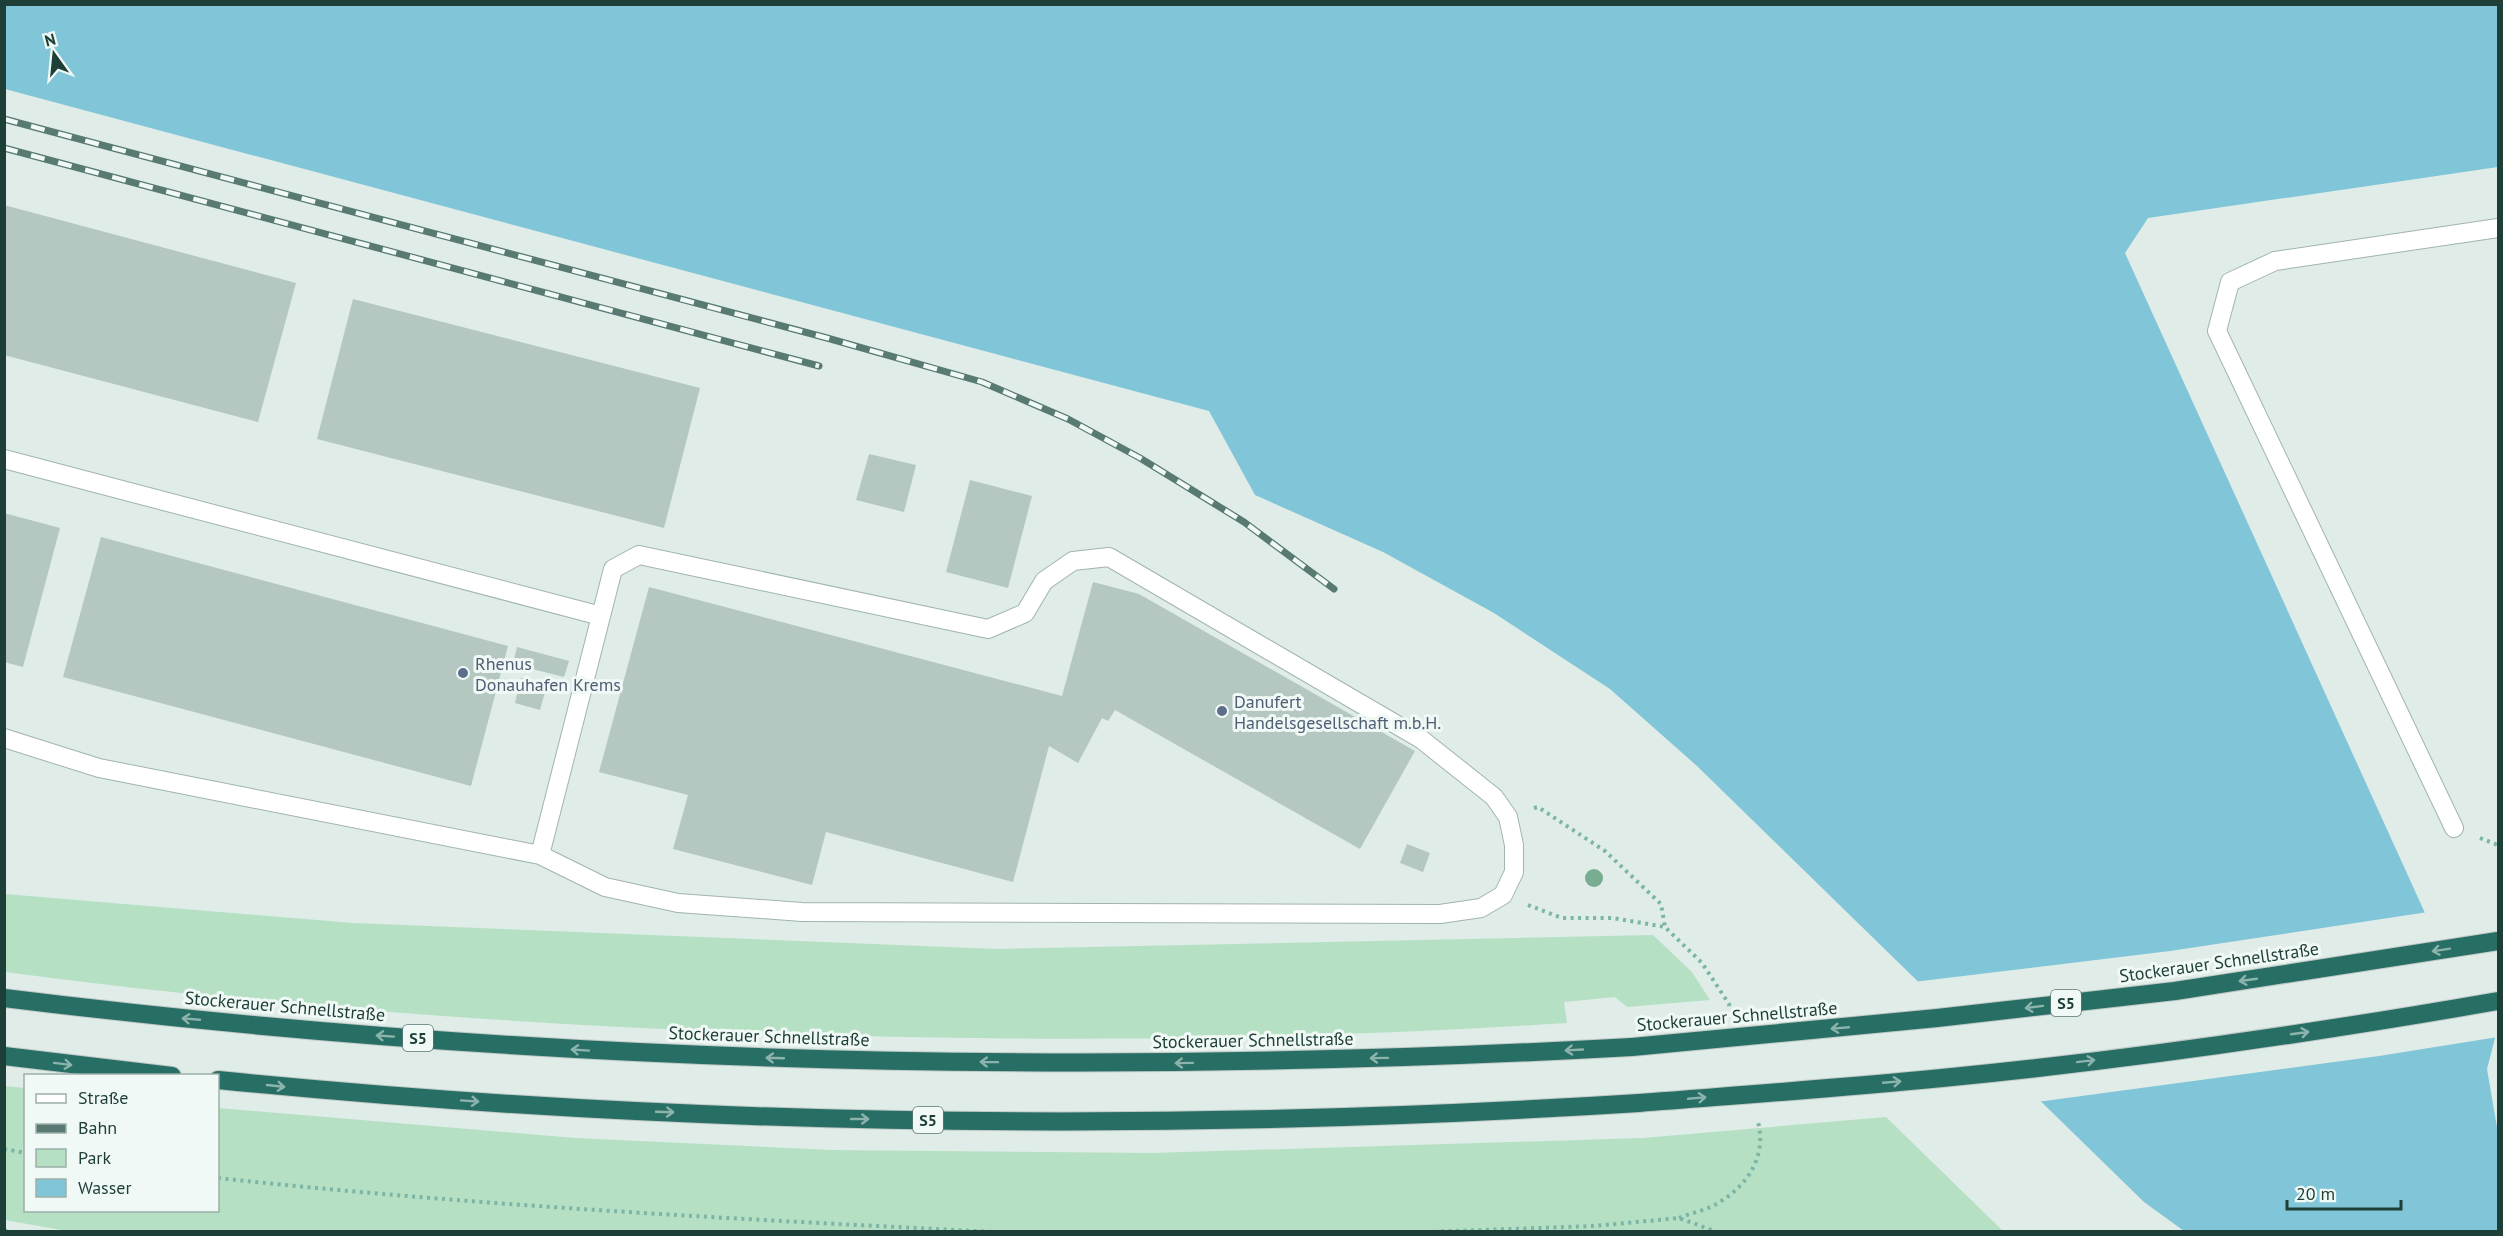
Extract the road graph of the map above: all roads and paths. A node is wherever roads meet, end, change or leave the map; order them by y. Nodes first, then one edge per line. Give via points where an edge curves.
1 (2499, 228) edge
2 (4, 459) edge
3 (601, 616) junction
4 (4, 738) edge
5 (1508, 818) junction
6 (2454, 828) dead end
7 (540, 855) junction
8 (1503, 895) junction
9 (2499, 941) edge
10 (4, 998) edge
11 (2499, 1001) edge
12 (4, 1056) edge
13 (155, 1074) edge
14 (219, 1080) edge
15 (4, 1149) edge
16 (24, 1153) edge
17 (219, 1178) edge
18 (4, 1230) edge
19 (11, 1232) edge
20 (996, 1232) edge
21 (1425, 1232) edge
22 (1717, 1232) edge

1 - 6 lane via 2275,261 2230,282 2217,331
2 - 3 lane
3 - 5 lane via 613,569 639,555 988,629 1025,613 1044,581 1073,561 1109,557 1421,739 1494,797
3 - 7 lane
4 - 7 lane via 99,768
5 - 8 lane via 1514,872
5 - 8 path via 1538,807 1605,851 1661,904 1665,927 1613,918 1562,918
7 - 8 lane via 605,887 678,903 802,912 1440,914 1481,908
9 -> 10 highway, Stockerauer Schnellstraße / S5, bridge via 2175,991 1632,1047 1475,1056 1150,1064 833,1061 583,1050 363,1035
14 -> 11 highway, S5, bridge via 578,1109 832,1119 1174,1121 1476,1113 1990,1073 2350,1026
12 -> 13 highway
15 - 16 path
17 - 20 path via 671,1216
18 - 19 path
21 - 22 path via 1594,1226 1679,1218

